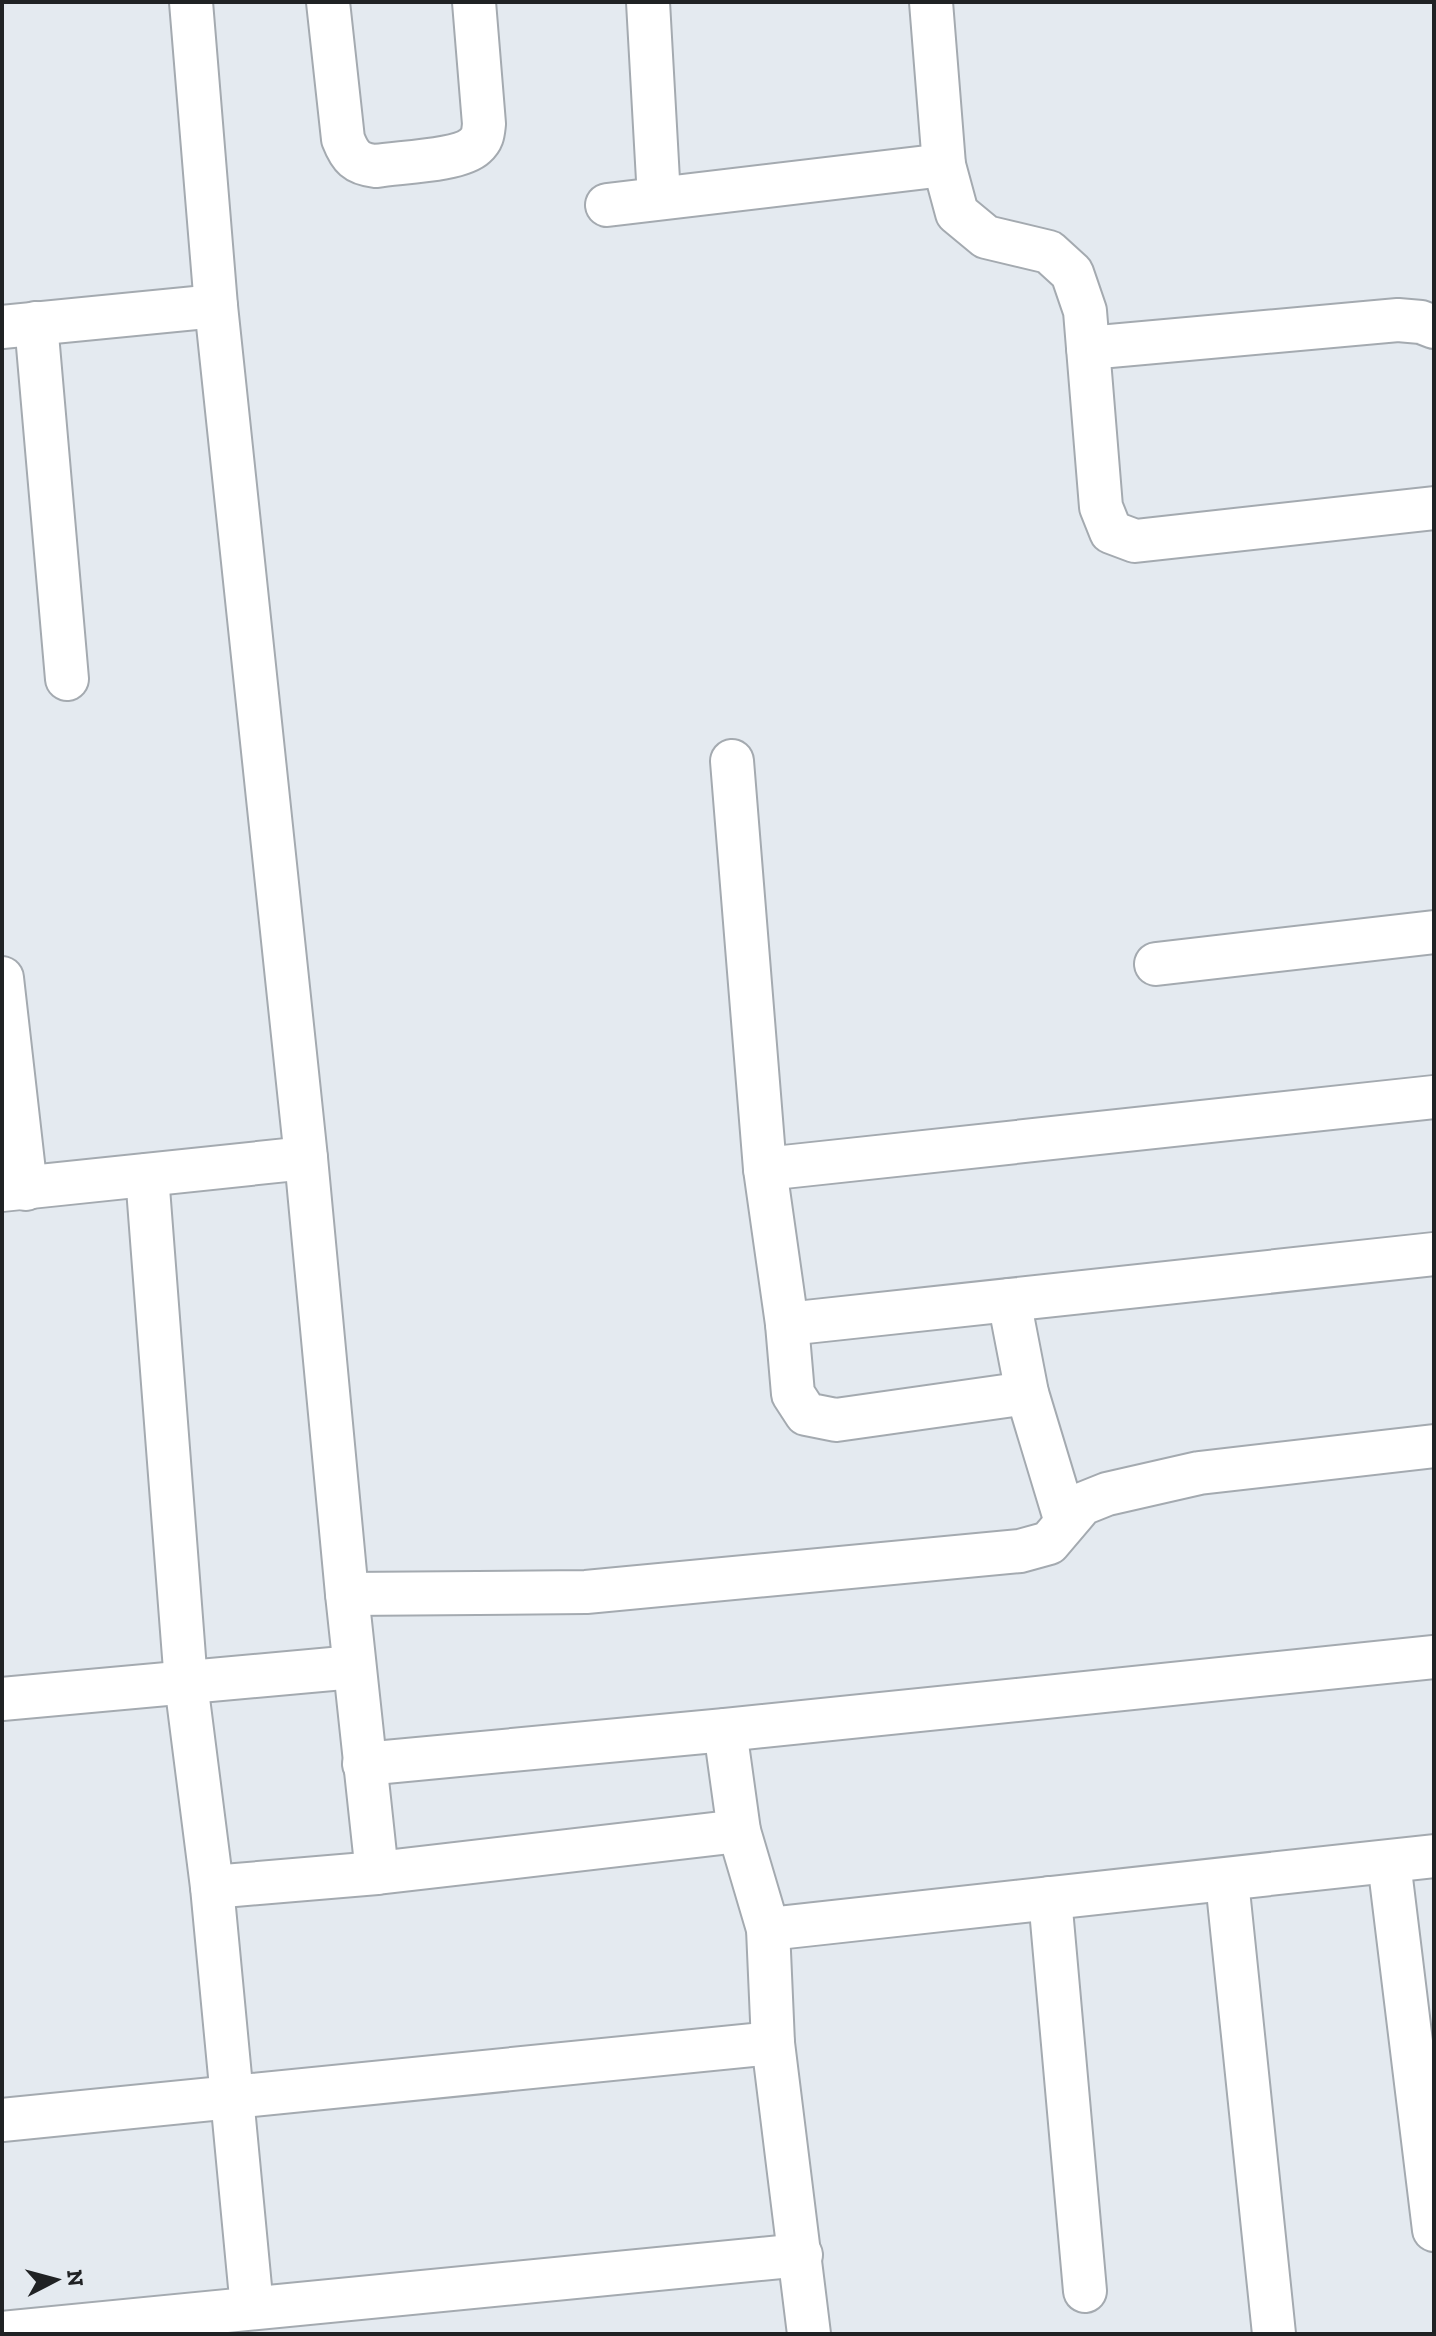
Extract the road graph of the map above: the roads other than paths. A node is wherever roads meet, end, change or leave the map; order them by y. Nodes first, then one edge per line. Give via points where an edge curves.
1 (191, 2) edge
2 (328, 2) edge
3 (474, 2) edge
4 (648, 2) edge
5 (931, 2) edge
6 (944, 165) junction
7 (659, 198) junction
8 (607, 205) dead end
9 (216, 306) junction
10 (19, 325) edge
11 (1434, 327) edge
12 (1088, 348) junction
13 (1434, 508) edge
14 (67, 679) dead end
15 (732, 761) dead end
16 (1434, 932) edge
17 (1156, 964) dead end
18 (2, 978) edge
19 (1434, 1097) edge
20 (306, 1158) junction
21 (765, 1169) junction
22 (147, 1175) junction
23 (14, 1190) edge
24 (1434, 1254) edge
25 (1009, 1300) junction
26 (787, 1324) junction
27 (1027, 1393) junction
28 (1434, 1446) edge
29 (1066, 1522) junction
30 (347, 1594) junction
31 (1434, 1657) edge
32 (354, 1667) junction
33 (186, 1683) junction
34 (2, 1699) edge
35 (725, 1730) junction
36 (364, 1764) junction
37 (739, 1831) junction
38 (1434, 1856) edge
39 (1389, 1862) junction
40 (377, 1873) junction
41 (1227, 1881) junction
42 (212, 1887) junction
43 (1050, 1898) junction
44 (768, 1929) junction
45 (773, 2043) junction
46 (231, 2098) junction
47 (2, 2120) edge
48 (1434, 2230) edge
49 (801, 2255) junction
50 (1085, 2291) dead end
51 (252, 2308) junction
52 (2, 2333) edge
53 (809, 2334) edge
54 (1274, 2334) edge

1 - 9 street
2 - 3 street via 343,139 350,156 376,166 454,155 472,149 482,138
4 - 7 street
5 - 6 street
6 - 7 street
6 - 12 street via 957,213 986,237 1049,252 1072,273 1085,311
7 - 8 street
9 - 10 street
9 - 20 street
10 - 14 street
11 - 12 street via 1398,320
12 - 13 street via 1101,507 1111,532 1135,541
15 - 21 street
16 - 17 street
18 - 23 street
19 - 21 street
20 - 22 street
20 - 30 street
21 - 26 street
22 - 23 street
22 - 33 street
24 - 25 street
25 - 26 street
25 - 27 street
26 - 27 street via 793,1394 806,1414 836,1420
27 - 29 street
28 - 29 street via 1199,1473 1107,1494 1082,1504
29 - 30 street via 1049,1543 1020,1551 586,1592
30 - 32 street
31 - 35 street
32 - 33 street
32 - 36 street
33 - 34 street
33 - 42 street
35 - 36 street
35 - 37 street
36 - 40 street
37 - 40 street
37 - 44 street
38 - 39 street
39 - 41 street
39 - 48 street
40 - 42 street
41 - 43 street
41 - 54 street
42 - 46 street
43 - 44 street
43 - 50 street
44 - 45 street
45 - 46 street
45 - 49 street
46 - 47 street
46 - 51 street
49 - 51 street
49 - 53 street
51 - 52 street

